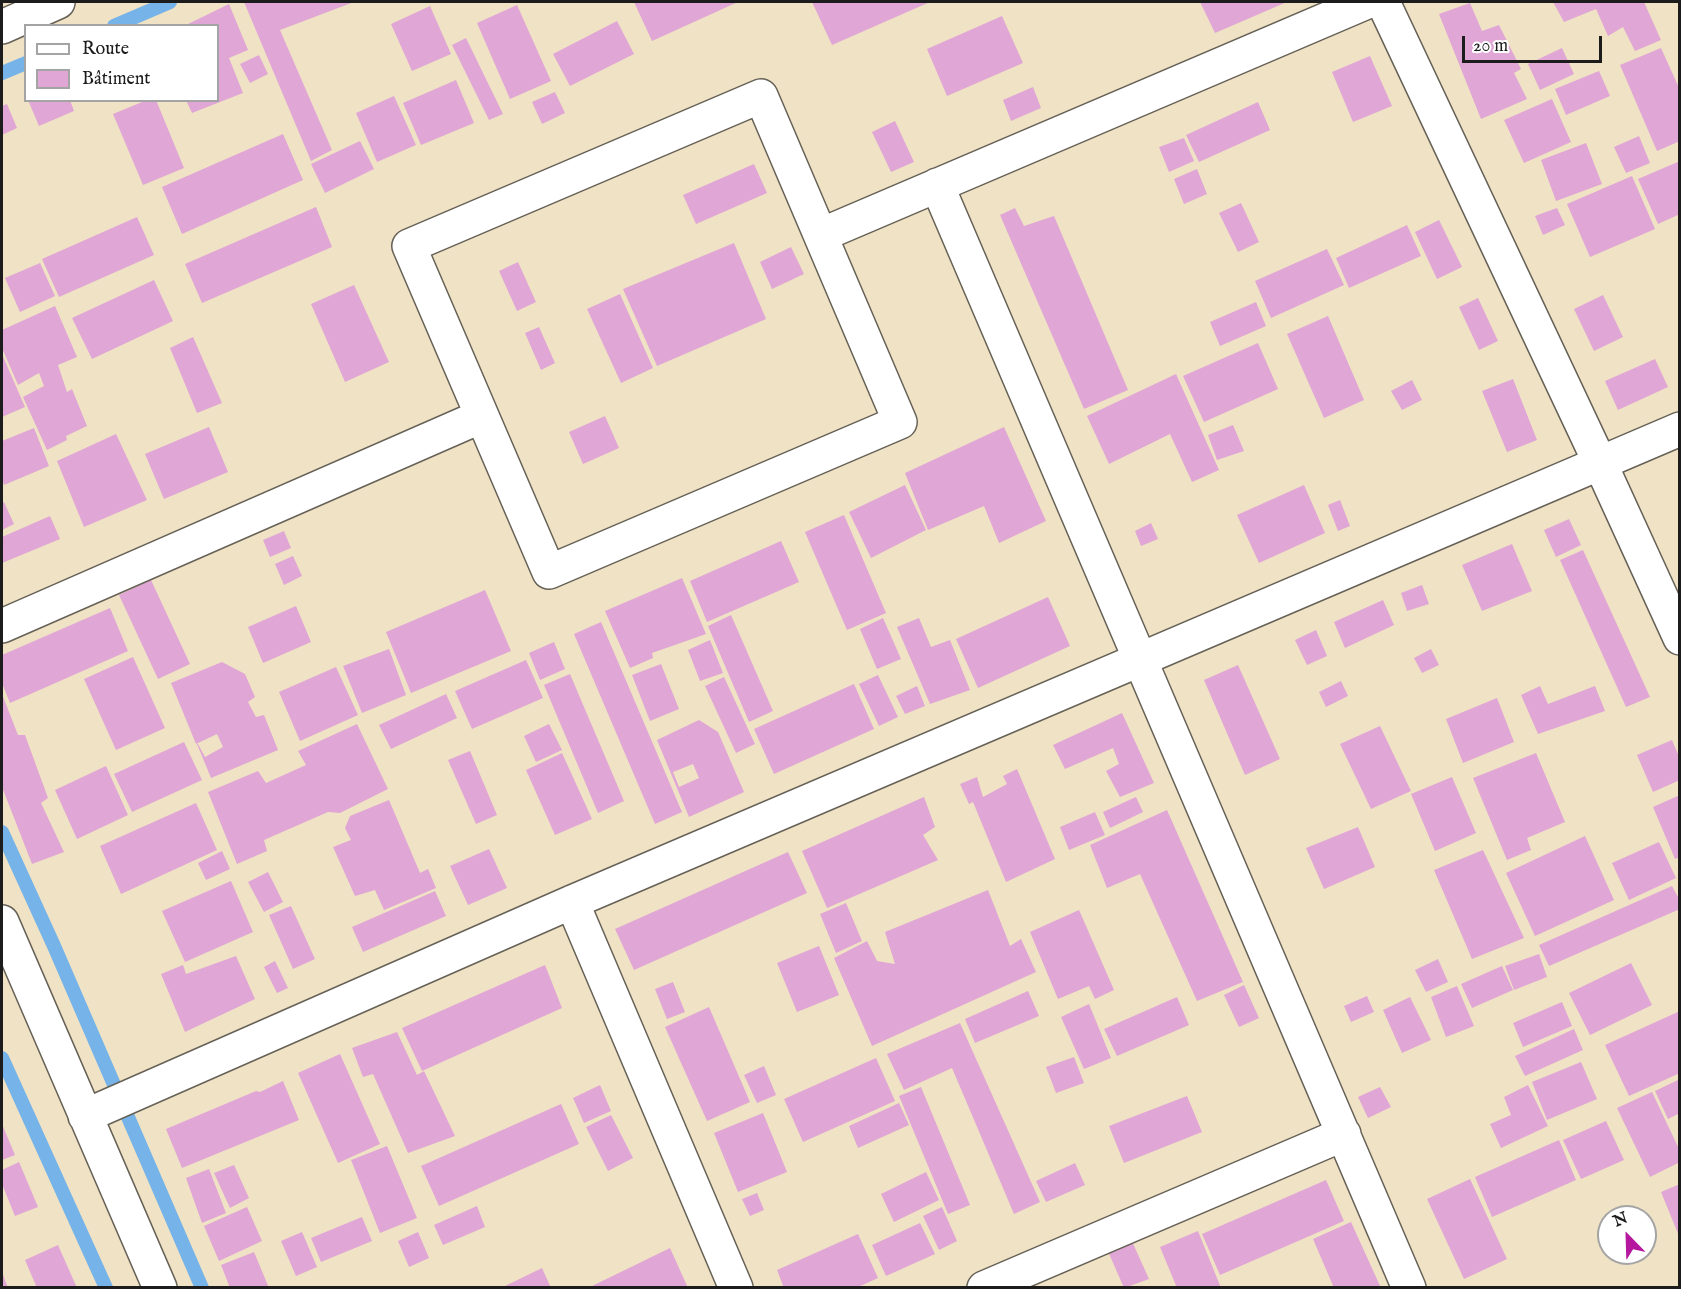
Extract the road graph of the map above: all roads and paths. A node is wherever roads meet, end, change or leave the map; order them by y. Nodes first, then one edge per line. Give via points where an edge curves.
1 (58, 2) edge
2 (1367, 2) edge
3 (1383, 2) edge
4 (2, 27) edge
5 (938, 184) junction
6 (821, 235) junction
7 (482, 416) junction
8 (1680, 429) edge
9 (1600, 463) junction
10 (2, 626) edge
11 (1680, 638) edge
12 (1140, 658) junction
13 (572, 902) junction
14 (2, 922) edge
15 (85, 1116) junction
16 (1344, 1134) junction
17 (160, 1287) edge
18 (736, 1287) edge
19 (984, 1287) edge
20 (1409, 1287) edge

1 - 4 street
2 - 5 street
3 - 9 street
5 - 6 street
5 - 12 street
6 - 7 street via 761,96 410,246
6 - 7 street via 900,422 549,572
7 - 10 street
8 - 9 street
9 - 11 street
9 - 12 street
12 - 13 street
12 - 16 street
13 - 15 street
13 - 18 street
14 - 15 street
15 - 17 street
16 - 19 street
16 - 20 street

